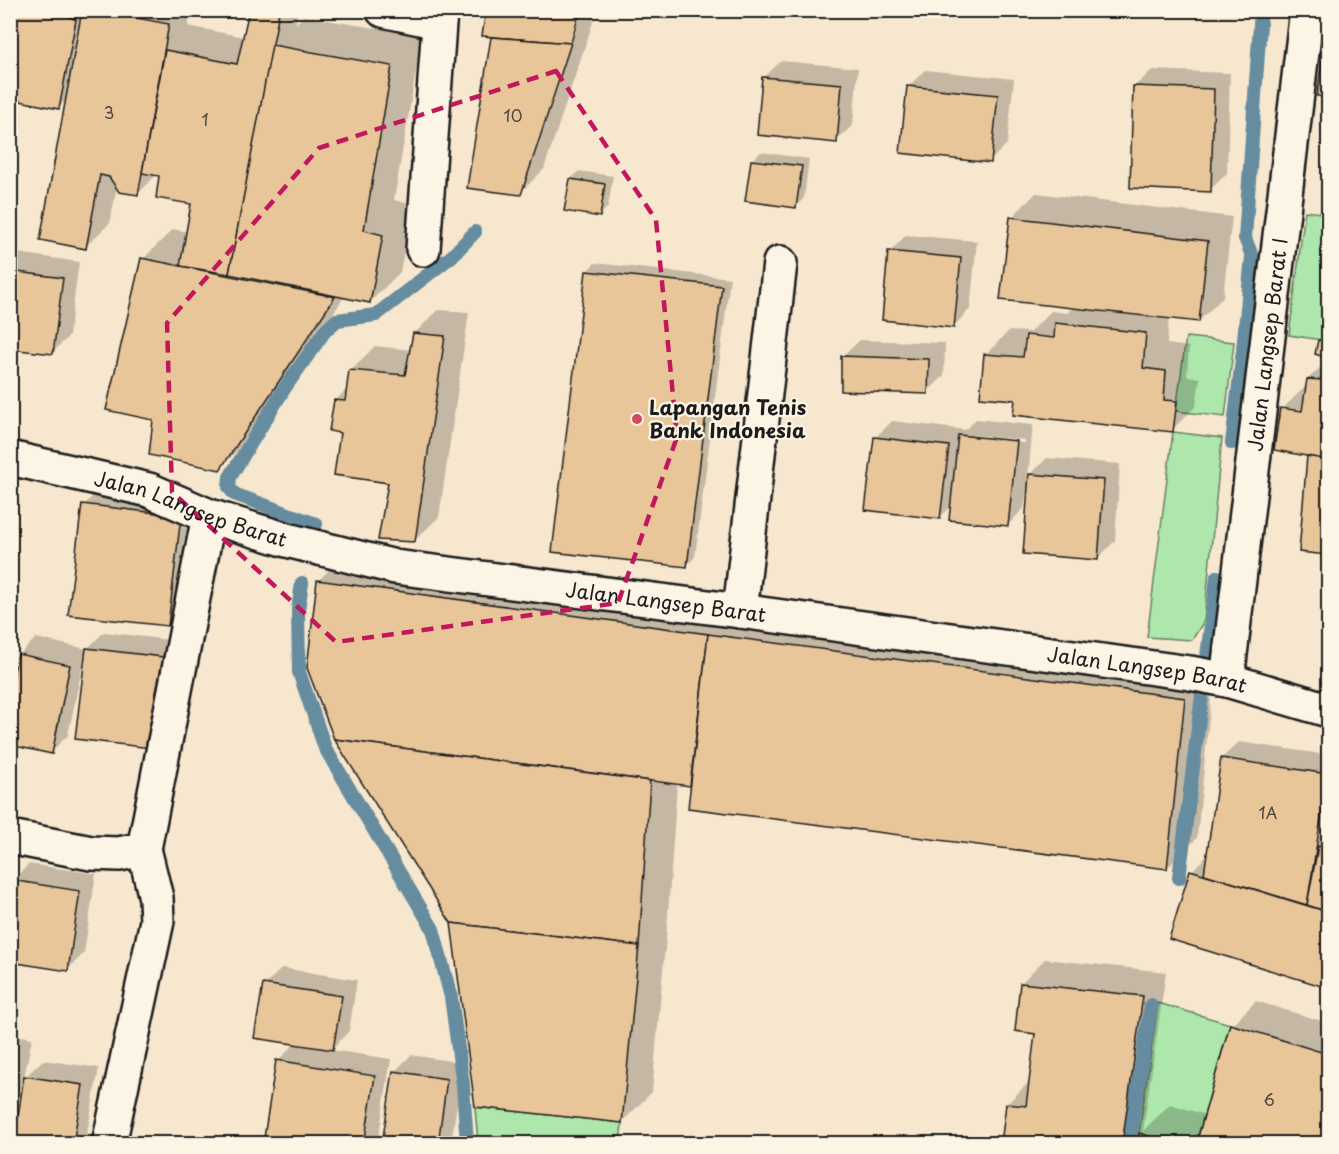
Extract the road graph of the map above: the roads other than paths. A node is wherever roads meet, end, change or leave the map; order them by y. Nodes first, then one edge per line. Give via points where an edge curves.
1 (383, 10) edge
2 (1307, 10) edge
3 (440, 16) edge
4 (423, 249) dead end
5 (780, 263) dead end
6 (10, 458) edge
7 (209, 516) junction
8 (740, 611) junction
9 (1227, 680) junction
10 (1329, 710) edge
11 (10, 837) edge
12 (144, 849) junction
13 (109, 1143) edge

1 - 3 street
2 - 9 street, Jalan Langsep Barat I
3 - 4 street
5 - 8 street
6 - 7 street, Jalan Langsep Barat via 149,490
7 - 8 street, Jalan Langsep Barat via 395,567
7 - 12 street
8 - 9 street, Jalan Langsep Barat
9 - 10 street, Jalan Langsep Barat
11 - 12 street via 91,853 119,854
12 - 13 street via 156,898 157,921

